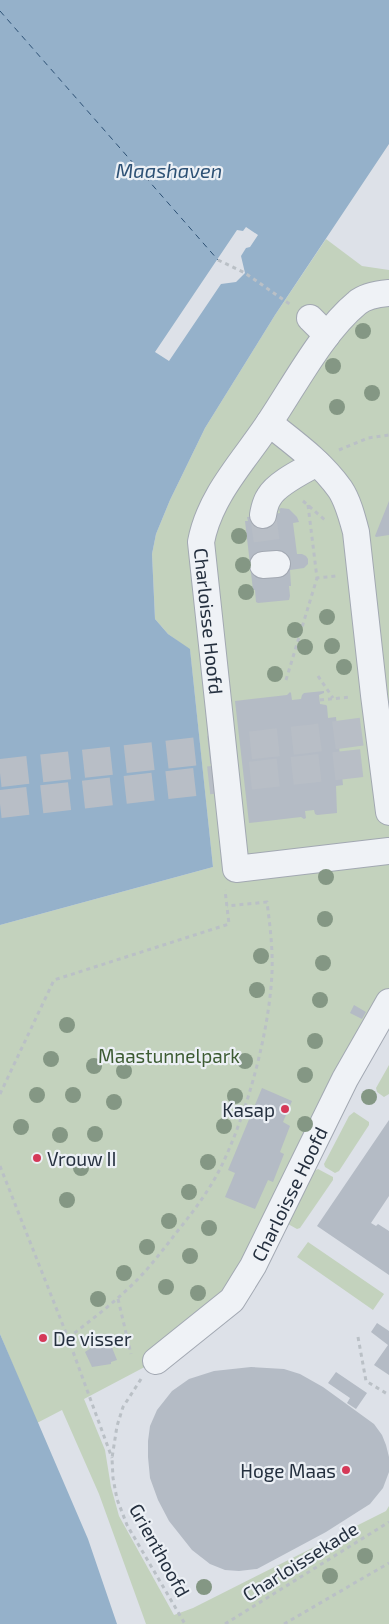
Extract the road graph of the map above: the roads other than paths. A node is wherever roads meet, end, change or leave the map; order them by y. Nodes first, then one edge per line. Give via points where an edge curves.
1 (389, 293) edge
2 (269, 423) junction
3 (317, 463) junction
4 (263, 516) tunnel mouth
5 (389, 812) edge
6 (389, 851) edge
7 (389, 1002) edge
8 (146, 1367) road end

1 - 2 street, Charloisse Hoofd via 368,297 318,326
2 - 3 street
2 - 6 street, Charloisse Hoofd via 227,481 203,530 201,542 236,868
3 - 4 street via 278,487 270,495
3 - 5 street via 340,490 356,532
7 - 8 street, Charloisse Hoofd via 345,1079 253,1266 232,1300

